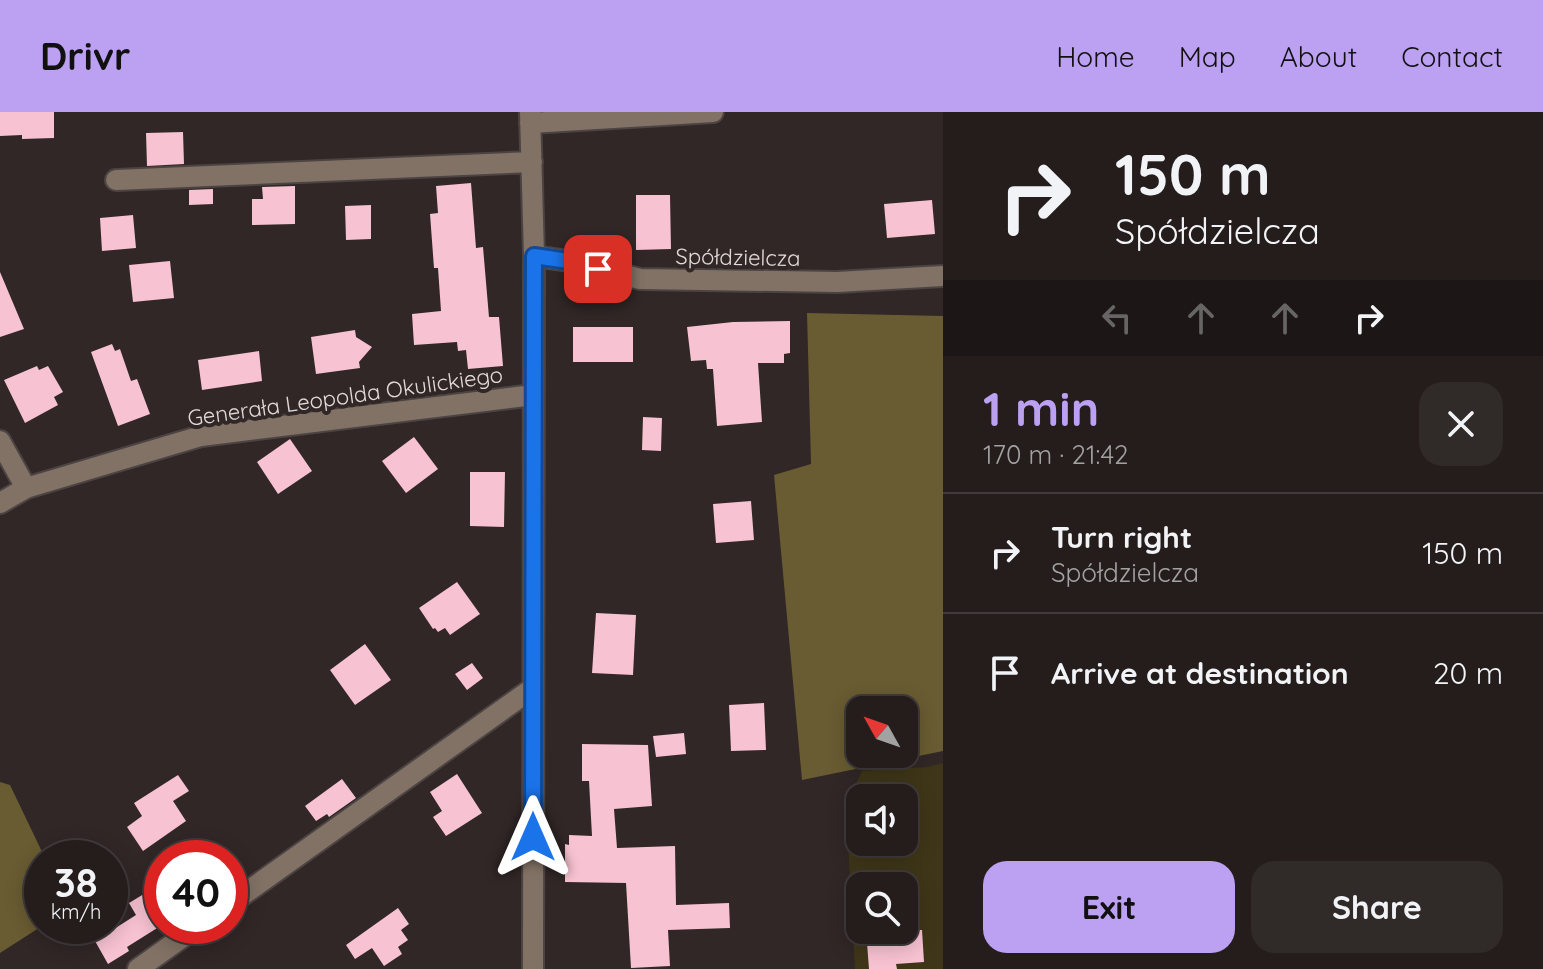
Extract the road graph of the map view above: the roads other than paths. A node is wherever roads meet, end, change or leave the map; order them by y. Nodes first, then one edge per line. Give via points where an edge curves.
1 (713, 112) edge
2 (530, 117) edge
3 (532, 162) junction
4 (116, 180) dead end
5 (534, 256) junction
6 (943, 276) edge
7 (533, 395) junction
8 (0, 441) edge
9 (26, 488) junction
10 (0, 503) edge
11 (533, 688) junction
12 (248, 891) edge
13 (173, 944) edge
14 (138, 969) edge
15 (533, 969) edge

1 - 2 street
2 - 3 street, Generała Leopolda Okulickiego
3 - 4 street
3 - 5 street, Generała Leopolda Okulickiego
5 - 6 street, Spółdzielcza via 640,279 837,282
5 - 7 street, Generała Leopolda Okulickiego
7 - 9 street, Generała Leopolda Okulickiego via 201,436
7 - 11 street, Generała Leopolda Okulickiego
8 - 9 street
9 - 10 street, Generała Leopolda Okulickiego
11 - 12 street
11 - 15 street, Generała Leopolda Okulickiego
13 - 14 street

